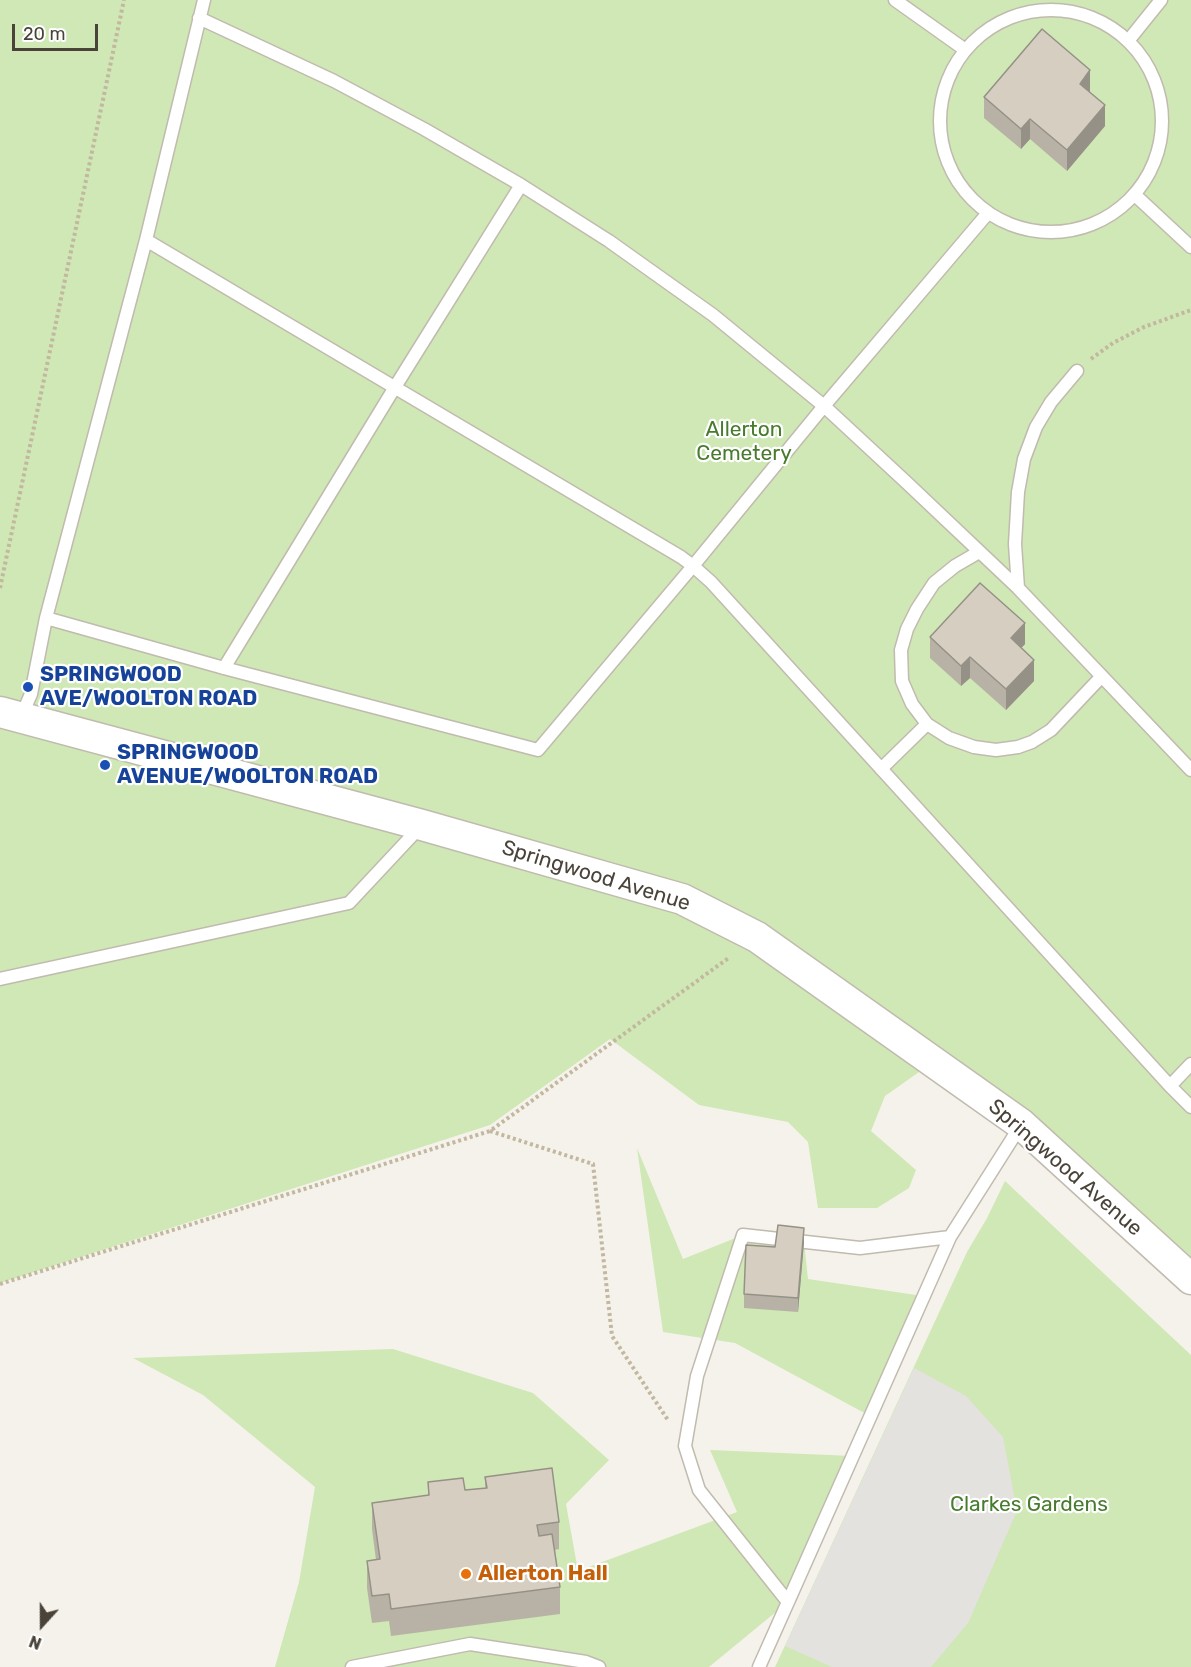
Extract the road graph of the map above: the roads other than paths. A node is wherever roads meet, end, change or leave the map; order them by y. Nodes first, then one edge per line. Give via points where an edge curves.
1 (204, 0) edge
2 (895, 0) edge
3 (1161, 0) edge
4 (199, 18) junction
5 (1128, 41) junction
6 (964, 50) junction
7 (521, 185) junction
8 (1135, 195) junction
9 (988, 213) junction
10 (146, 240) junction
11 (1191, 247) edge
12 (1077, 371) road end
13 (395, 387) junction
14 (824, 406) junction
15 (979, 552) junction
16 (693, 566) junction
17 (1018, 588) junction
18 (46, 618) junction
19 (224, 668) junction
20 (1102, 676) junction
21 (10, 714) edge
22 (927, 724) junction
23 (881, 768) junction
24 (1191, 770) edge
25 (422, 825) junction
26 (0, 979) edge
27 (1191, 1064) edge
28 (1170, 1086) junction
29 (1191, 1107) edge
30 (1021, 1124) junction
31 (950, 1237) junction
32 (1191, 1279) edge
33 (788, 1602) junction
34 (352, 1667) edge
35 (599, 1667) edge
36 (759, 1667) edge

1 - 4 lane
2 - 6 lane
3 - 5 lane
4 - 7 lane via 334,81
4 - 10 lane
5 - 6 lane via 1105,24 1075,12 1043,9 1012,16 984,32
5 - 8 lane via 1150,71 1161,103 1162,136 1152,169
6 - 9 lane via 946,83 940,128 944,155 961,188
7 - 13 lane
7 - 14 lane via 713,315
8 - 9 lane via 1108,217 1079,229 1048,233 1017,227
8 - 11 lane
9 - 14 lane
10 - 13 lane
10 - 18 lane
12 - 17 lane via 1051,402 1024,459 1015,544
13 - 16 lane
13 - 19 lane
14 - 15 lane
14 - 16 lane
15 - 17 lane
15 - 22 lane via 934,583 907,629 902,681
16 - 19 lane via 538,750
16 - 23 lane
17 - 20 lane
18 - 19 lane
18 - 21 lane via 31,694
20 - 22 lane via 1051,730 1018,747 974,747
20 - 24 lane
21 - 25 street, Springwood Avenue
22 - 23 lane
23 - 28 lane
25 - 26 lane via 349,903
25 - 30 street, Springwood Avenue via 682,899 757,937
27 - 28 lane
28 - 29 lane
30 - 31 lane
30 - 32 street, Springwood Avenue
31 - 33 lane
31 - 33 lane via 860,1248 743,1235 697,1376 685,1446 699,1490
33 - 36 lane
34 - 35 lane via 470,1644

